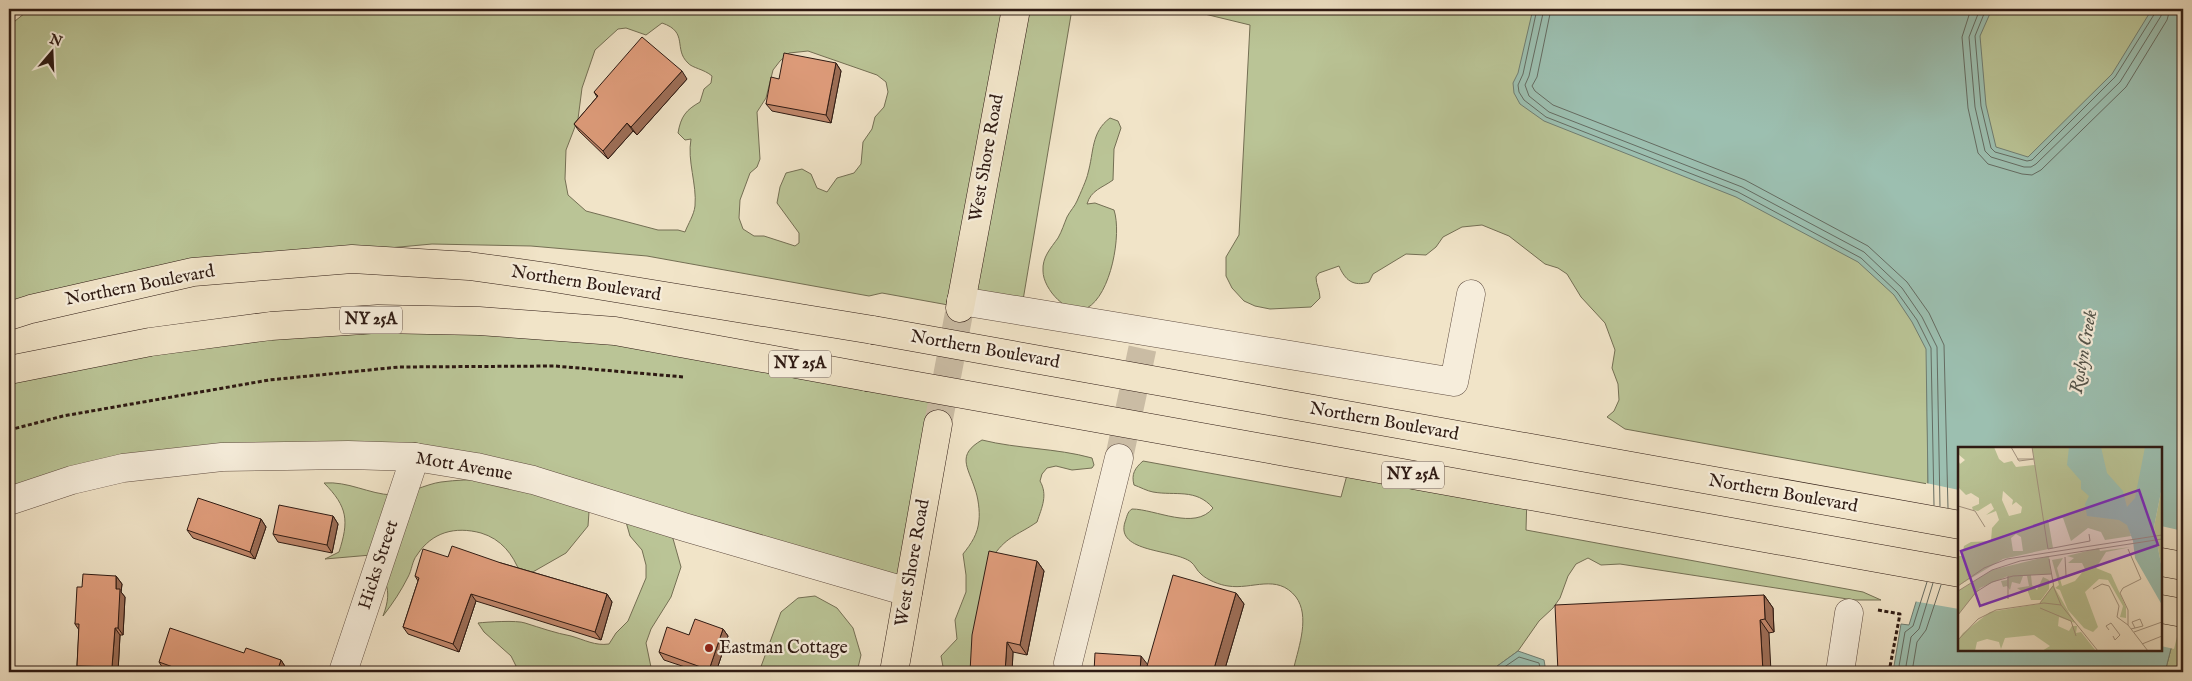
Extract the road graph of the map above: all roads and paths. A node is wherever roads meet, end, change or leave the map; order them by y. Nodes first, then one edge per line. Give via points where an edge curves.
1 (1016, 9) edge
2 (1471, 294) dead end
3 (960, 304) joint
4 (9, 316) edge
5 (9, 370) edge
6 (686, 377) dead end
7 (938, 424) tunnel mouth
8 (9, 430) edge
9 (415, 457) junction
10 (1118, 458) tunnel mouth
11 (9, 501) edge
12 (1958, 526) edge
13 (2162, 562) edge
14 (2183, 566) edge
15 (1958, 573) edge
16 (908, 592) junction
17 (2162, 609) edge
18 (1849, 613) joint
19 (2183, 613) edge
20 (1068, 663) dead end
21 (343, 672) edge
22 (894, 672) edge
23 (1840, 672) edge
24 (1889, 672) edge

1 - 3 main road, West Shore Road
2 - 3 street via 1454,382 1145,336
4 - 12 main road, Northern Boulevard, bridge via 192,272 352,259 469,266 873,330
5 - 15 main road, NY 25A, bridge via 150,342 261,327 378,319 478,321 615,331
6 - 8 path via 555,366 399,367 269,380 63,416
7 - 16 main road, West Shore Road
9 - 11 street, Mott Avenue via 348,455 202,459 123,468 72,480
9 - 16 street, Mott Avenue via 533,480
9 - 21 street, Hicks Street
10 - 20 street
13 - 14 main road
16 - 22 main road, West Shore Road
17 - 19 main road
18 - 23 street
18 - 24 path via 1860,606 1900,614

